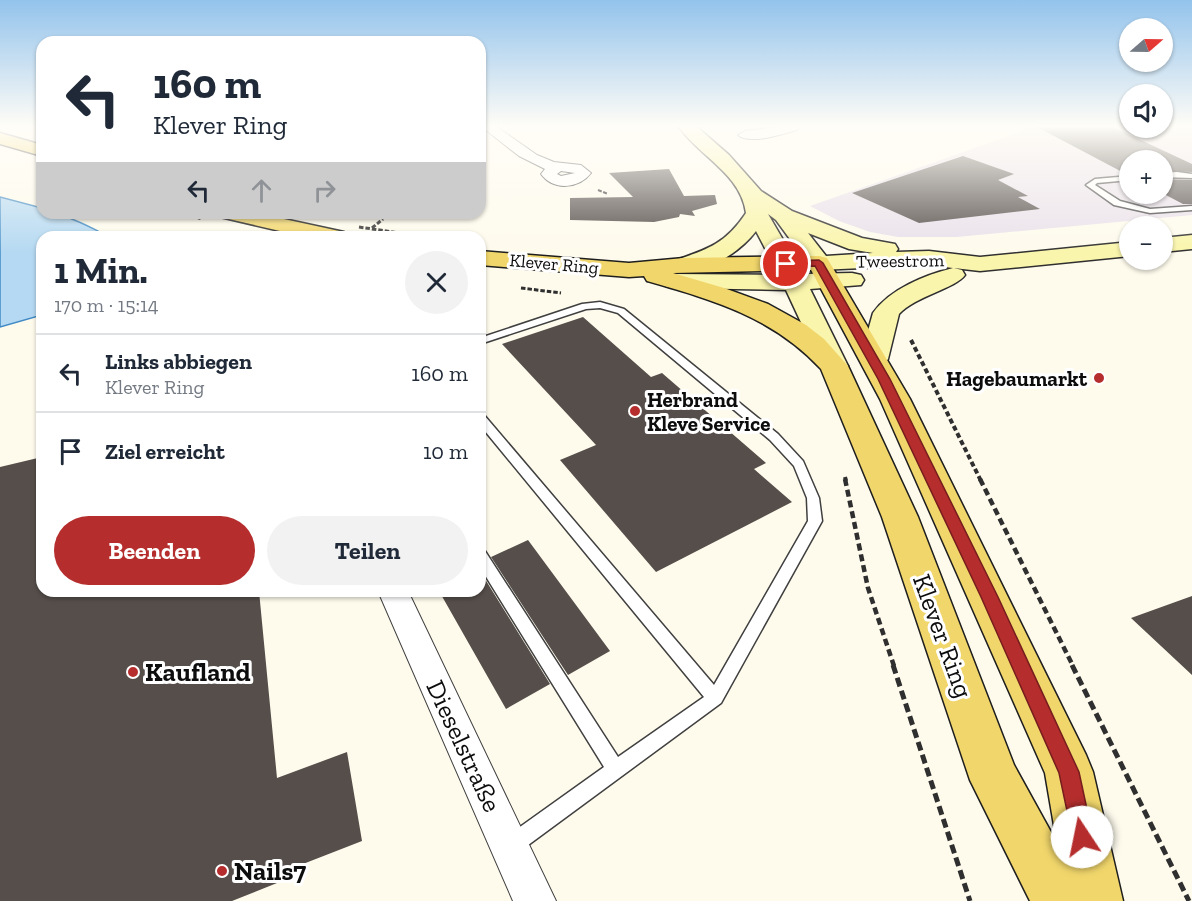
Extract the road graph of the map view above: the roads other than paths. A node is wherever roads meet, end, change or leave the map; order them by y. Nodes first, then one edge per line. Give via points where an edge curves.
1 (729, 169) edge
2 (1173, 174) edge
3 (1192, 176) edge
4 (1119, 179) edge
5 (1119, 203) edge
6 (755, 204) junction
7 (1121, 204) edge
8 (1192, 207) edge
9 (784, 215) junction
10 (254, 219) edge
11 (309, 231) edge
12 (1192, 242) edge
13 (1173, 244) edge
14 (1119, 250) edge
15 (486, 258) edge
16 (930, 258) junction
17 (980, 264) junction
18 (824, 272) junction
19 (680, 273) junction
20 (790, 273) junction
21 (952, 275) junction
22 (486, 339) edge
23 (854, 362) junction
24 (486, 425) edge
25 (486, 564) edge
26 (396, 597) edge
27 (715, 698) junction
28 (616, 770) junction
29 (510, 847) junction
30 (535, 901) edge
31 (1059, 901) edge
32 (1095, 901) edge

1 - 6 main road
2 - 3 lane
4 - 5 lane via 1090,185
6 - 9 main road
6 - 19 main road via 734,245
6 - 20 main road
7 - 8 lane via 1150,211
9 - 16 main road via 857,244
9 - 18 main road
10 - 11 main road
12 - 13 main road
14 - 17 main road, Tweestrom
15 - 19 main road, Klever Ring
16 - 17 main road, Tweestrom
16 - 18 main road, Tweestrom
17 - 21 main road, Tweestrom
18 - 20 main road, Klever Ring
18 - 21 main road, Tweestrom
18 - 23 main road, Klever Ring
19 - 20 main road, Klever Ring
19 - 23 main road, Klever Ring via 715,293 759,310 814,345
20 - 23 main road, Klever Ring
21 - 23 main road via 893,305
22 - 27 lane via 585,306 611,307 621,311 774,437 799,464 813,498 815,521
23 - 31 main road, Klever Ring via 900,517 995,780
23 - 32 main road, Klever Ring via 989,597 1069,772
24 - 27 lane
25 - 28 lane
26 - 29 street, Dieselstraße
27 - 28 lane
28 - 29 lane
29 - 30 street, Dieselstraße

